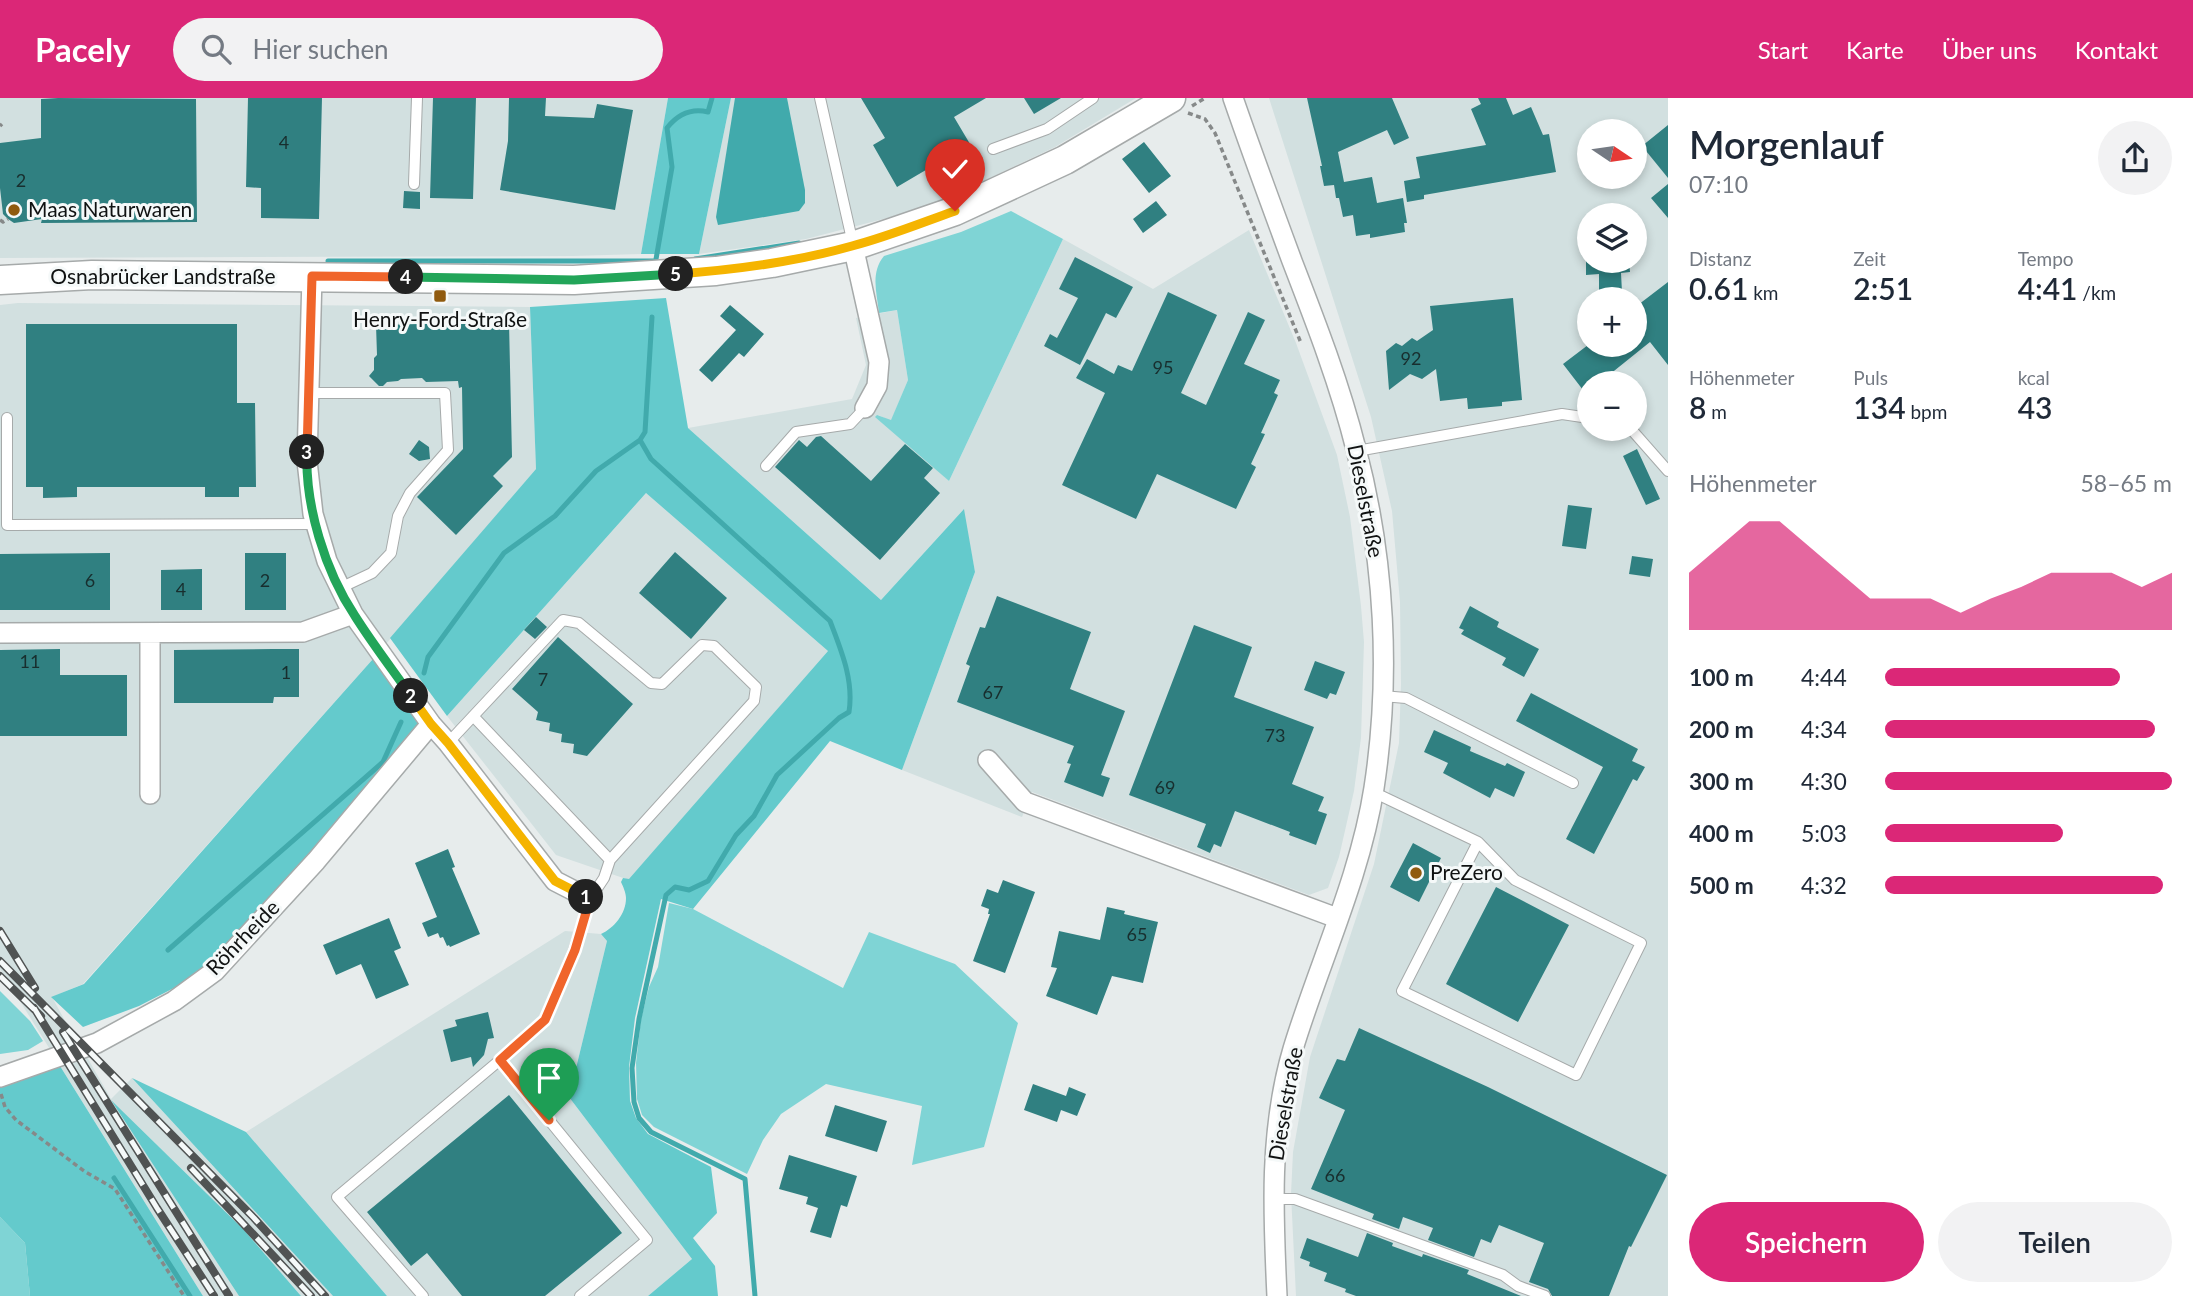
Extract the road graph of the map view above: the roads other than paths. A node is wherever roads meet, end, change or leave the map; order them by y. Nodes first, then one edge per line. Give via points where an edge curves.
1 (417, 98) edge
2 (820, 98) edge
3 (1093, 98) edge
4 (1233, 98) edge
5 (1177, 105) edge
6 (993, 149) dead end
7 (414, 184) dead end
8 (853, 246) junction
9 (312, 276) junction
10 (0, 280) edge
11 (309, 393) junction
12 (865, 408) joint
13 (1577, 416) edge
14 (7, 418) dead end
15 (1642, 441) edge
16 (1357, 451) junction
17 (766, 466) dead end
18 (1668, 471) edge
19 (316, 524) junction
20 (340, 588) junction
21 (353, 614) junction
22 (0, 633) edge
23 (150, 634) junction
24 (1382, 696) junction
25 (473, 716) junction
26 (431, 724) junction
27 (448, 743) junction
28 (988, 760) dead end
29 (1573, 783) dead end
30 (1373, 792) junction
31 (150, 794) dead end
32 (1478, 842) junction
33 (610, 860) junction
34 (590, 899) junction
35 (1337, 918) junction
36 (500, 1060) junction
37 (0, 1077) edge
38 (1273, 1199) junction
39 (424, 1296) edge
40 (580, 1296) edge
41 (1277, 1296) edge
42 (1545, 1296) edge

1 - 7 lane
2 - 8 lane
3 - 6 lane via 1047,129
4 - 16 street, Dieselstraße via 1333,371
5 - 8 street, Osnabrücker Landstraße via 955,211
8 - 9 street, Osnabrücker Landstraße via 716,271 587,279
8 - 12 street via 878,362 877,386
9 - 10 street, Osnabrücker Landstraße via 92,275
9 - 11 street
11 - 19 street via 307,461
11 - 20 lane via 445,393 449,450 410,493 398,516 391,553 372,573
12 - 17 lane via 850,424 796,432
13 - 16 lane via 1562,414
14 - 19 lane via 7,525
15 - 18 lane
16 - 24 street, Dieselstraße via 1377,560
19 - 20 street
20 - 21 street
21 - 23 street via 303,632
21 - 26 street
22 - 23 street
23 - 31 street
24 - 29 lane via 1406,698
24 - 30 street, Dieselstraße
25 - 27 lane
25 - 33 lane
25 - 33 lane via 563,620 579,623 651,683 662,684 702,645 714,646 756,687 754,701
26 - 27 street
26 - 37 street, Röhrheide via 316,861 215,971 174,1001 97,1043
27 - 34 street via 555,881
28 - 35 street via 1025,802
30 - 32 lane
30 - 35 street, Dieselstraße
32 - 32 lane via 1402,991 1576,1075 1641,943 1515,880
33 - 34 lane
34 - 36 lane via 575,950 545,1020
35 - 38 street, Dieselstraße via 1292,1052 1277,1139
36 - 39 lane via 337,1196
36 - 40 lane via 647,1240
38 - 41 street, Dieselstraße
38 - 42 lane via 1295,1199 1503,1275

